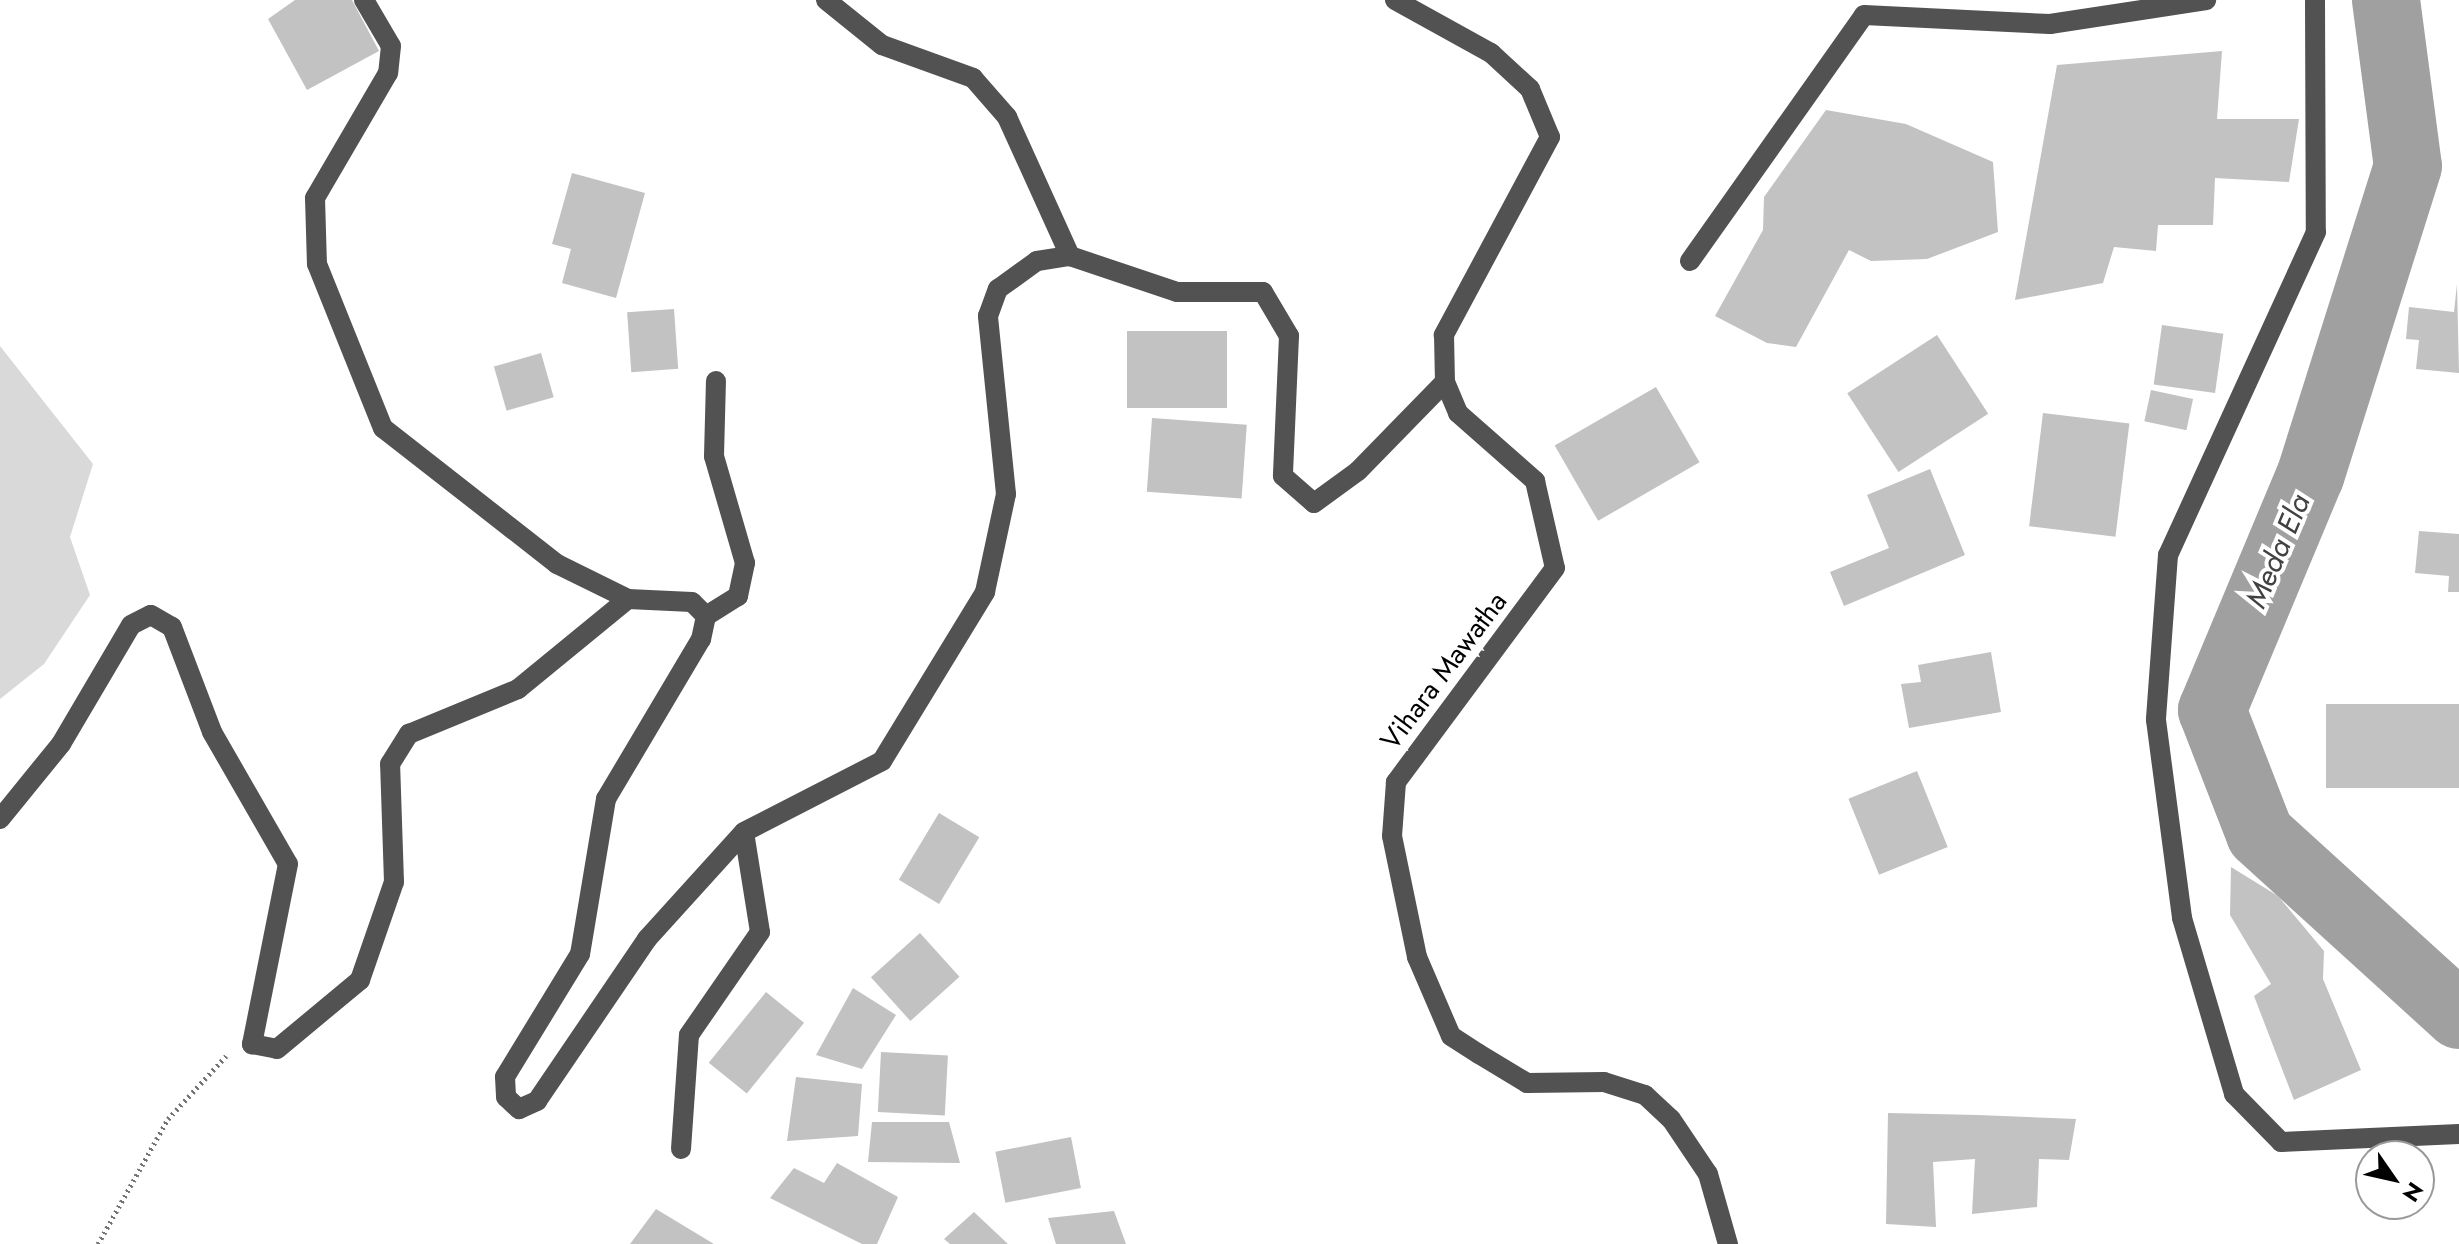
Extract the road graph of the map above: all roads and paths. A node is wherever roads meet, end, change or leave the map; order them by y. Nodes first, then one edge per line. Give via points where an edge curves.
1 (364, 0) edge
2 (826, 0) edge
3 (1396, 0) edge
4 (2206, 0) edge
5 (2315, 0) edge
6 (1860, 8) edge
7 (1070, 256) junction
8 (1690, 261) dead end
9 (716, 381) dead end
10 (1445, 382) junction
11 (628, 599) junction
12 (706, 616) junction
13 (0, 819) edge
14 (744, 832) junction
15 (252, 1044) junction
16 (2459, 1134) edge
17 (681, 1149) dead end
18 (98, 1244) edge
19 (1728, 1244) edge

1 - 11 street via 391,46 388,73 315,198 317,264 383,428 557,564
2 - 7 street via 882,45 973,78 1007,117
3 - 10 street via 1491,53 1530,89 1550,137 1444,335
4 - 6 street via 2050,24
5 - 16 street via 2316,232 2168,555 2156,720 2182,918 2234,1094 2281,1142
6 - 8 street
7 - 10 street via 1177,292 1263,292 1289,336 1283,476 1314,503 1358,471
7 - 14 street via 1037,261 998,289 988,316 1006,494 985,592 882,761
9 - 12 street via 714,456 745,563 738,596
10 - 19 street, Vihara Mawatha via 1458,413 1535,481 1555,568 1396,782 1392,836 1417,957 1451,1036 1479,1054 1527,1083 1604,1082 1645,1095 1671,1119 1708,1174
11 - 12 street via 692,602
11 - 15 street via 518,689 409,734 390,764 394,882 360,980 277,1049
12 - 14 street via 701,639 628,754 606,799 580,954 505,1077 506,1097 519,1109 537,1101 647,939
13 - 15 street via 61,744 131,625 151,615 172,627 212,732 288,864
14 - 17 street via 760,932 689,1035
15 - 18 path via 219,1060 168,1119

